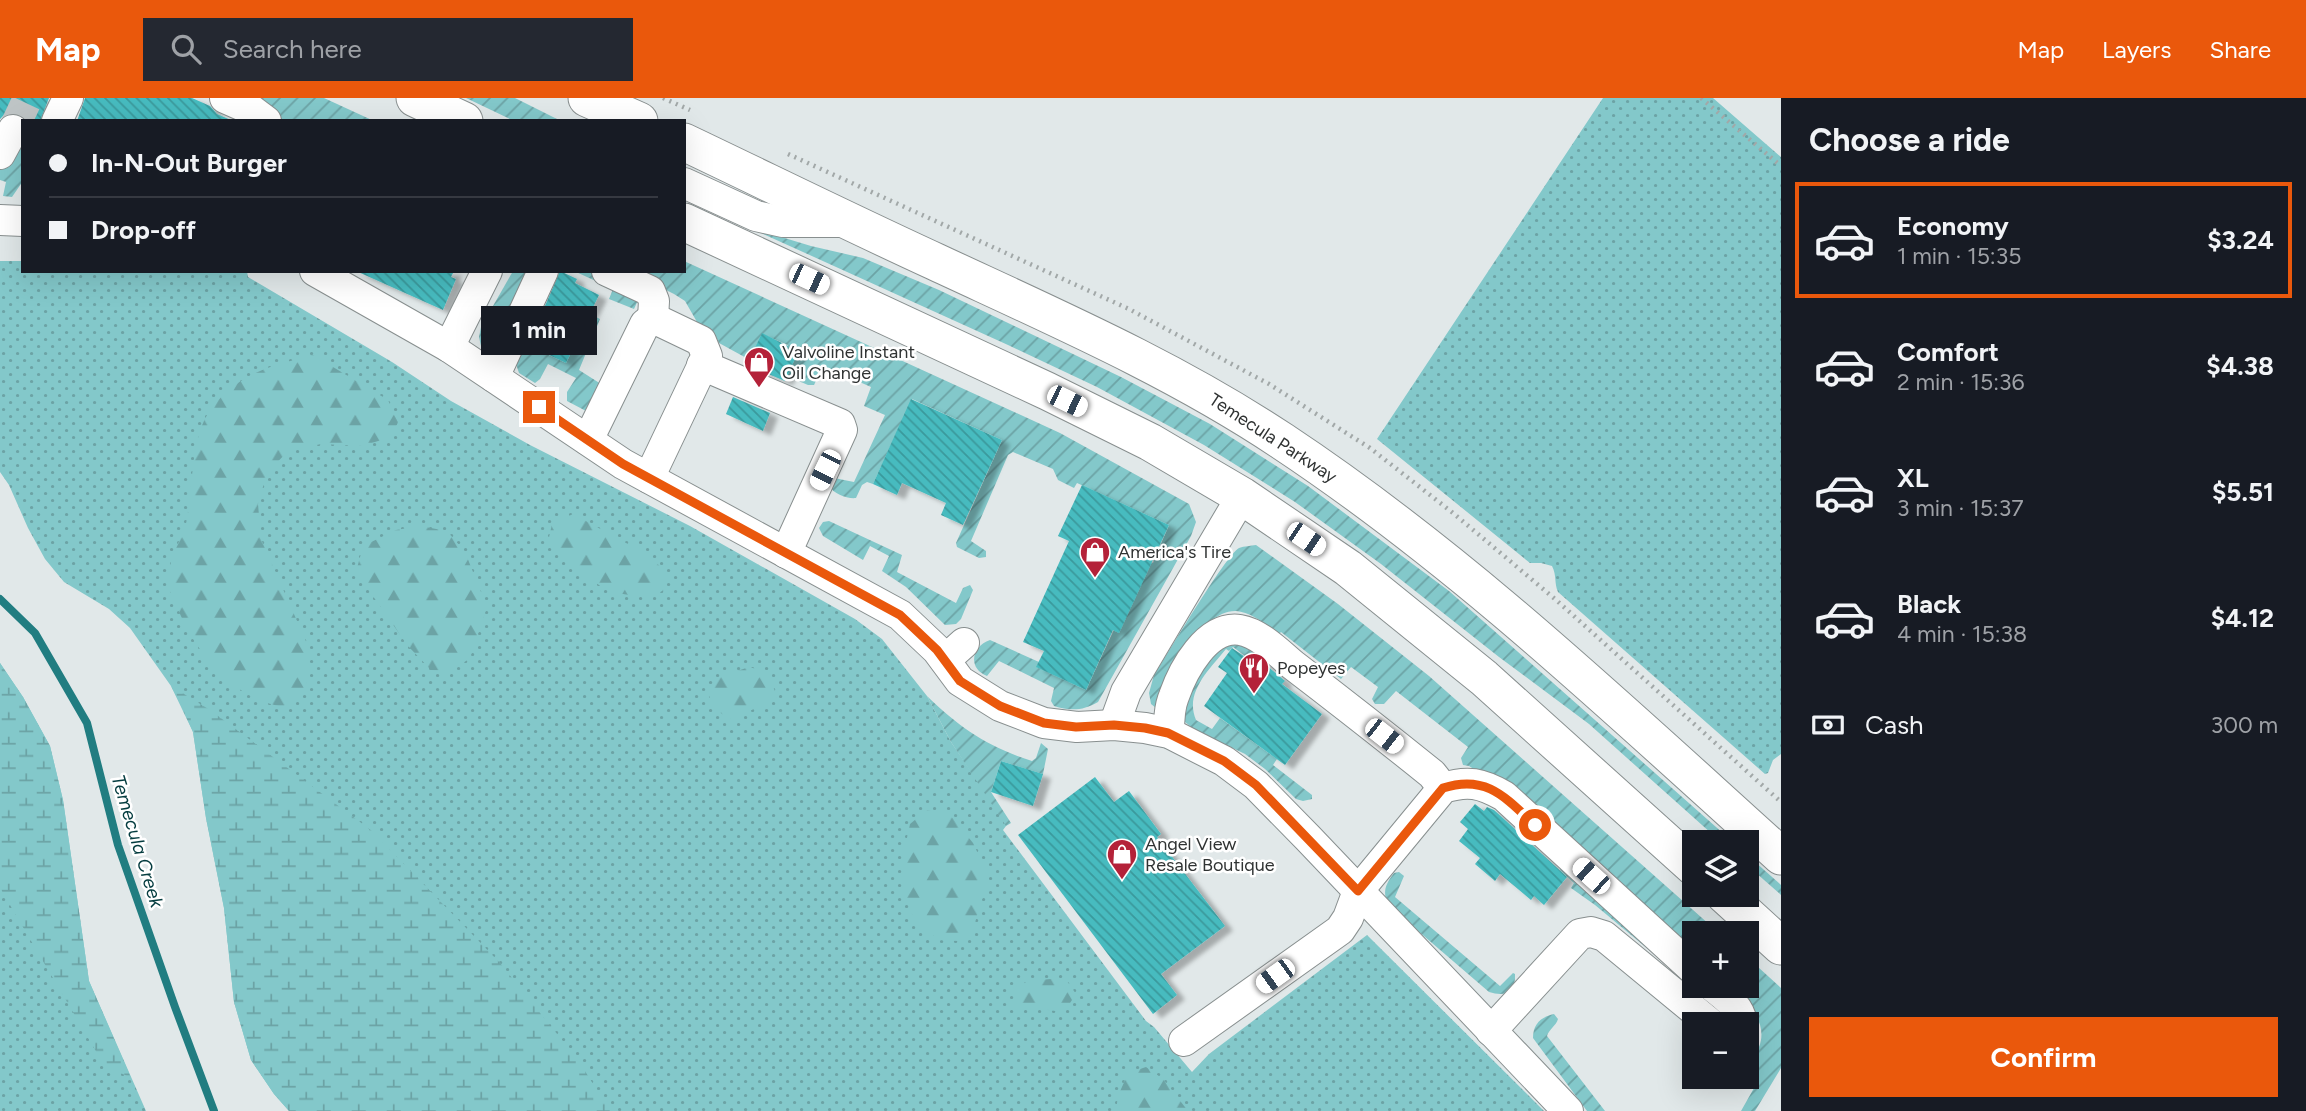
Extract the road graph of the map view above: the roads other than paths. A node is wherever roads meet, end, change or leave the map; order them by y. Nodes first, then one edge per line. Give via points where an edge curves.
1 (68, 98) edge
2 (226, 98) edge
3 (415, 98) edge
4 (587, 98) edge
5 (58, 119) edge
6 (263, 119) edge
7 (460, 119) edge
8 (634, 119) edge
9 (686, 143) edge
10 (686, 184) edge
11 (852, 222) junction
12 (686, 223) edge
13 (319, 273) edge
14 (486, 273) edge
15 (542, 273) edge
16 (611, 273) edge
17 (653, 318) junction
18 (449, 346) junction
19 (702, 365) junction
20 (494, 377) junction
21 (588, 440) junction
22 (649, 478) junction
23 (1242, 496) junction
24 (786, 553) junction
25 (1114, 725) junction
26 (1168, 733) junction
27 (1443, 788) junction
28 (1682, 856) edge
29 (1781, 856) edge
30 (1358, 891) junction
31 (1738, 907) edge
32 (1781, 946) edge
33 (1682, 959) edge
34 (1726, 998) edge
35 (1696, 1012) edge
36 (1740, 1012) edge
37 (1491, 1031) junction
38 (1184, 1041) dead end
39 (1568, 1111) edge

1 - 5 lane
2 - 6 lane
3 - 7 main road
4 - 8 main road
9 - 11 main road, Temecula Parkway
10 - 11 lane via 757,216 783,222
11 - 29 main road, Temecula Parkway via 1101,337 1280,439 1380,508 1523,623
12 - 23 main road via 1058,396 1150,442
13 - 18 lane
14 - 18 lane
15 - 20 lane
16 - 17 lane via 650,291
17 - 19 lane via 701,341 707,356
17 - 21 lane via 645,324
18 - 20 lane
19 - 22 lane
19 - 24 lane via 840,424 842,430
20 - 21 lane
21 - 22 lane
22 - 24 lane
23 - 25 lane via 1126,692
23 - 28 main road via 1348,568 1484,678
24 - 25 lane via 900,615 937,650 955,652 960,681 1000,706 1044,723
25 - 26 lane
26 - 27 lane via 1173,698 1206,643 1226,629 1243,630 1336,697 1432,774
26 - 30 lane via 1224,761 1256,785
27 - 30 lane
27 - 33 lane via 1473,783 1504,796
30 - 37 lane
30 - 38 lane via 1340,930
31 - 32 main road
34 - 36 lane
35 - 37 lane via 1604,936 1591,932 1580,934
37 - 39 lane

